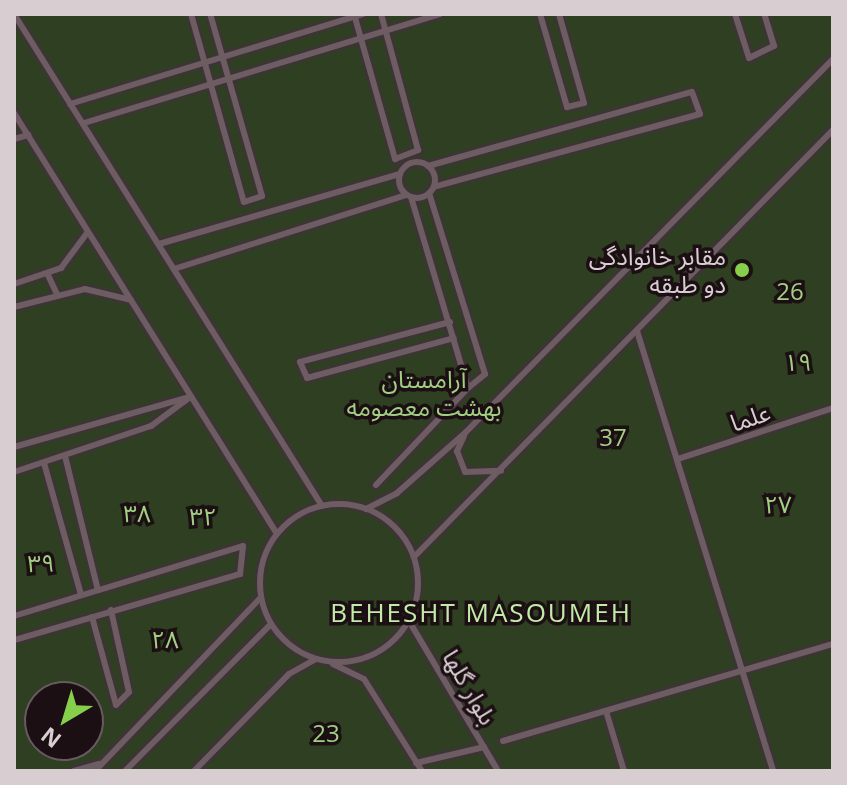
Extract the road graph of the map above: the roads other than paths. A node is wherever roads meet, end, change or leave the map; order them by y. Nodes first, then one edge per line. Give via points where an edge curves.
1 (14, 14) edge
2 (191, 14) edge
3 (210, 14) edge
4 (381, 14) edge
5 (440, 14) edge
6 (540, 14) edge
7 (559, 14) edge
8 (735, 14) edge
9 (764, 14) edge
10 (357, 15) edge
11 (385, 31) junction
12 (361, 38) junction
13 (223, 57) junction
14 (833, 59) edge
15 (205, 62) junction
16 (229, 79) junction
17 (211, 84) junction
18 (70, 104) junction
19 (15, 115) edge
20 (84, 123) junction
21 (833, 130) edge
22 (28, 135) junction
23 (14, 139) edge
24 (428, 166) junction
25 (400, 174) junction
26 (434, 187) junction
27 (429, 193) junction
28 (408, 196) junction
29 (87, 233) junction
30 (159, 244) junction
31 (174, 269) junction
32 (48, 275) junction
33 (14, 284) edge
34 (57, 294) junction
35 (131, 301) junction
36 (14, 307) edge
37 (450, 322) junction
38 (637, 331) junction
39 (454, 338) junction
40 (468, 388) junction
41 (190, 397) junction
42 (833, 408) edge
43 (465, 433) junction
44 (14, 447) edge
45 (65, 456) junction
46 (678, 459) junction
47 (44, 463) junction
48 (504, 470) junction
49 (14, 472) edge
50 (376, 485) dead end
51 (322, 506) junction
52 (366, 509) junction
53 (277, 534) junction
54 (414, 557) junction
55 (98, 590) junction
56 (81, 595) junction
57 (261, 597) junction
58 (111, 610) junction
59 (14, 616) edge
60 (92, 617) junction
61 (409, 621) junction
62 (271, 624) junction
63 (14, 640) edge
64 (833, 644) edge
65 (316, 659) junction
66 (330, 662) junction
67 (743, 670) junction
68 (606, 711) junction
69 (503, 741) dead end
70 (484, 747) junction
71 (102, 763) junction
72 (416, 763) junction
73 (773, 769) edge
74 (74, 771) edge
75 (95, 771) edge
76 (125, 771) edge
77 (194, 771) edge
78 (422, 771) edge
79 (498, 771) edge
80 (624, 771) edge
81 (761, 771) edge

1 - 18 lane
2 - 15 lane
3 - 13 lane
4 - 11 lane
5 - 11 lane
6 - 7 lane via 567,107 584,103
8 - 9 lane via 749,58 774,46
10 - 12 lane
10 - 13 lane
11 - 12 lane
11 - 12 lane via 418,150 395,159
12 - 16 lane
13 - 15 lane
13 - 16 lane
14 - 43 lane
15 - 17 lane
15 - 18 lane
16 - 17 lane
16 - 17 lane via 262,196 244,202
17 - 20 lane
18 - 20 lane
19 - 22 lane
20 - 30 lane
21 - 38 lane
22 - 23 lane
22 - 29 lane
24 - 25 lane via 417,162
24 - 26 lane
24 - 26 lane via 692,92 700,114
25 - 28 lane
25 - 30 lane
26 - 27 lane
27 - 28 lane
27 - 40 lane via 485,374
28 - 31 lane
28 - 37 lane
29 - 32 lane via 71,259
29 - 35 lane
30 - 31 lane
31 - 51 lane
32 - 33 lane
32 - 34 lane via 58,284
34 - 35 lane via 85,289
34 - 36 lane
35 - 41 lane
37 - 39 lane
37 - 39 lane via 300,362 307,378
38 - 46 lane
38 - 48 lane
39 - 40 lane
40 - 50 lane
41 - 44 lane
41 - 45 lane via 151,426
41 - 53 lane
42 - 46 lane, علما
43 - 48 lane via 457,451 465,472
43 - 52 lane via 397,493
45 - 47 lane
45 - 55 lane
46 - 67 lane
47 - 49 lane
47 - 56 lane
48 - 54 lane
51 - 52 lane
51 - 53 lane
52 - 54 lane via 387,520
53 - 57 lane via 261,570
54 - 61 lane via 417,601
55 - 56 lane
55 - 58 lane via 243,546 240,574
56 - 59 lane
57 - 62 lane
57 - 71 lane
58 - 60 lane
58 - 60 lane via 129,692 116,705
60 - 63 lane
61 - 66 lane via 375,652
61 - 70 lane, بلوار گلها
62 - 65 lane
62 - 76 lane
64 - 67 lane
65 - 66 lane
65 - 77 lane via 289,674
66 - 72 lane via 364,679
67 - 68 lane
67 - 73 lane
68 - 69 lane
68 - 80 lane
70 - 72 lane
70 - 79 lane, بلوار گلها
71 - 74 lane
71 - 75 lane
72 - 78 lane
73 - 81 lane

